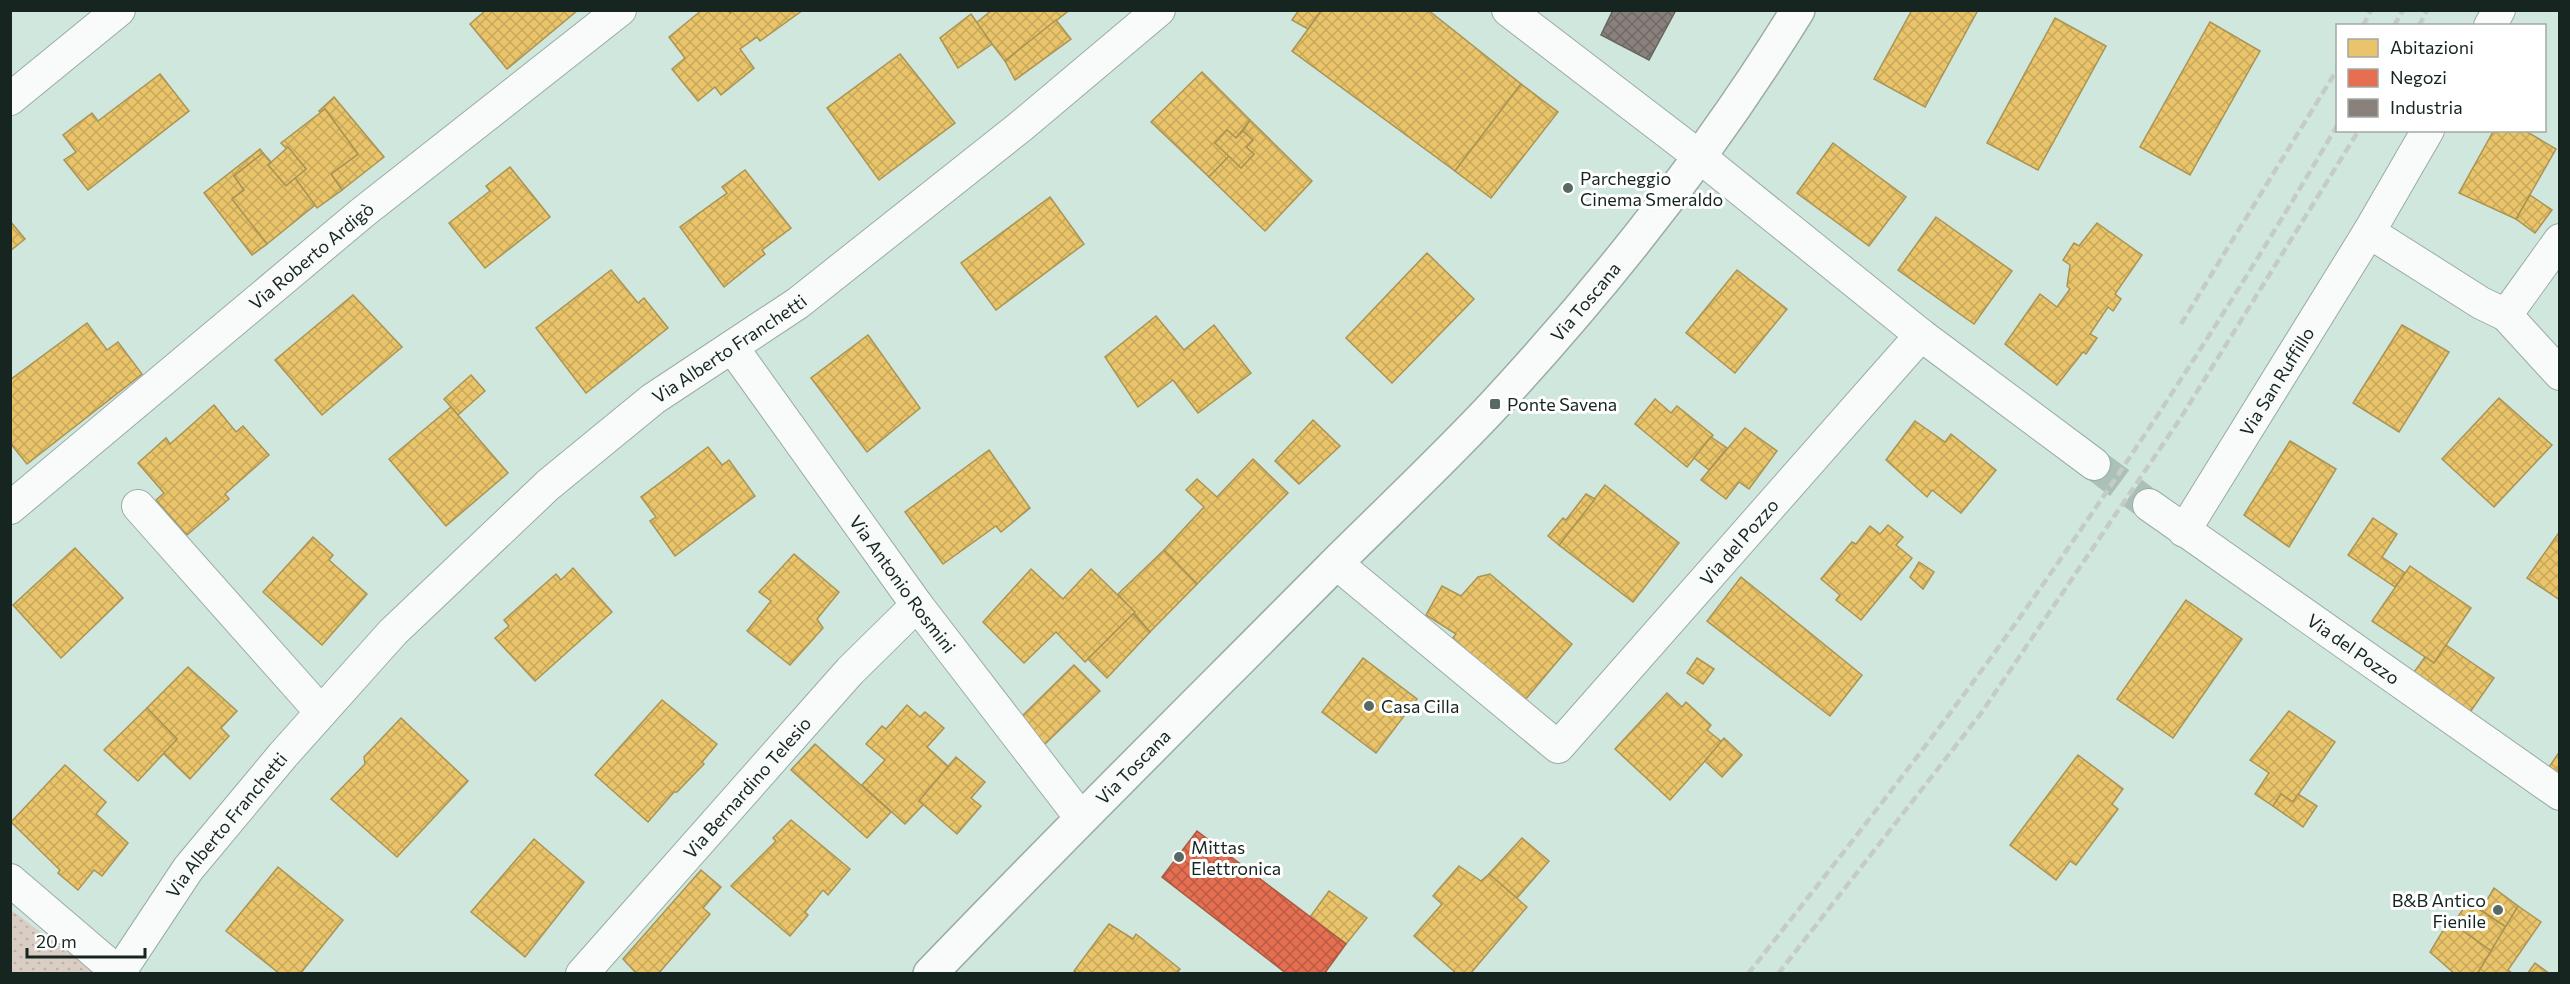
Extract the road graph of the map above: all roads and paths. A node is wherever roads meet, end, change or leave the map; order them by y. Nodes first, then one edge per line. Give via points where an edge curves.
1 (119, 10) edge
2 (620, 10) edge
3 (1160, 10) edge
4 (1508, 10) edge
5 (1798, 10) edge
6 (2499, 10) edge
7 (2491, 24) edge
8 (10, 99) edge
9 (2427, 132) edge
10 (1700, 157) junction
11 (2369, 232) junction
12 (2559, 240) edge
13 (2494, 309) junction
14 (1921, 335) junction
15 (732, 347) junction
16 (2559, 374) edge
17 (2094, 464) tunnel mouth
18 (2149, 505) tunnel mouth
19 (138, 506) dead end
20 (10, 508) edge
21 (2184, 531) junction
22 (1336, 563) junction
23 (917, 605) junction
24 (321, 712) junction
25 (2559, 794) edge
26 (1081, 818) junction
27 (10, 880) edge
28 (119, 973) edge
29 (582, 974) edge
30 (930, 974) edge

1 - 8 street
2 - 20 street, Via Roberto Ardigò via 362,213
3 - 15 street, Via Alberto Franchetti via 798,303
4 - 10 street
5 - 10 main road, Via Toscana
6 - 7 street
9 - 11 street, Via San Ruffillo
10 - 14 street
10 - 22 main road, Via Toscana via 1594,293 1495,404
11 - 13 street
11 - 21 street, Via San Ruffillo
12 - 13 street
13 - 16 street
14 - 17 street
14 - 22 street, Via del Pozzo via 1558,747
15 - 23 street, Via Antonio Rosmini
15 - 24 street, Via Alberto Franchetti via 653,399 548,485 393,632
18 - 21 street, Via del Pozzo
19 - 24 street
21 - 25 street, Via del Pozzo
22 - 26 main road, Via Toscana
23 - 26 street, Via Antonio Rosmini
23 - 29 street, Via Bernardino Telesio via 850,671
24 - 28 street, Via Alberto Franchetti via 188,869
26 - 30 main road, Via Toscana
27 - 28 street

